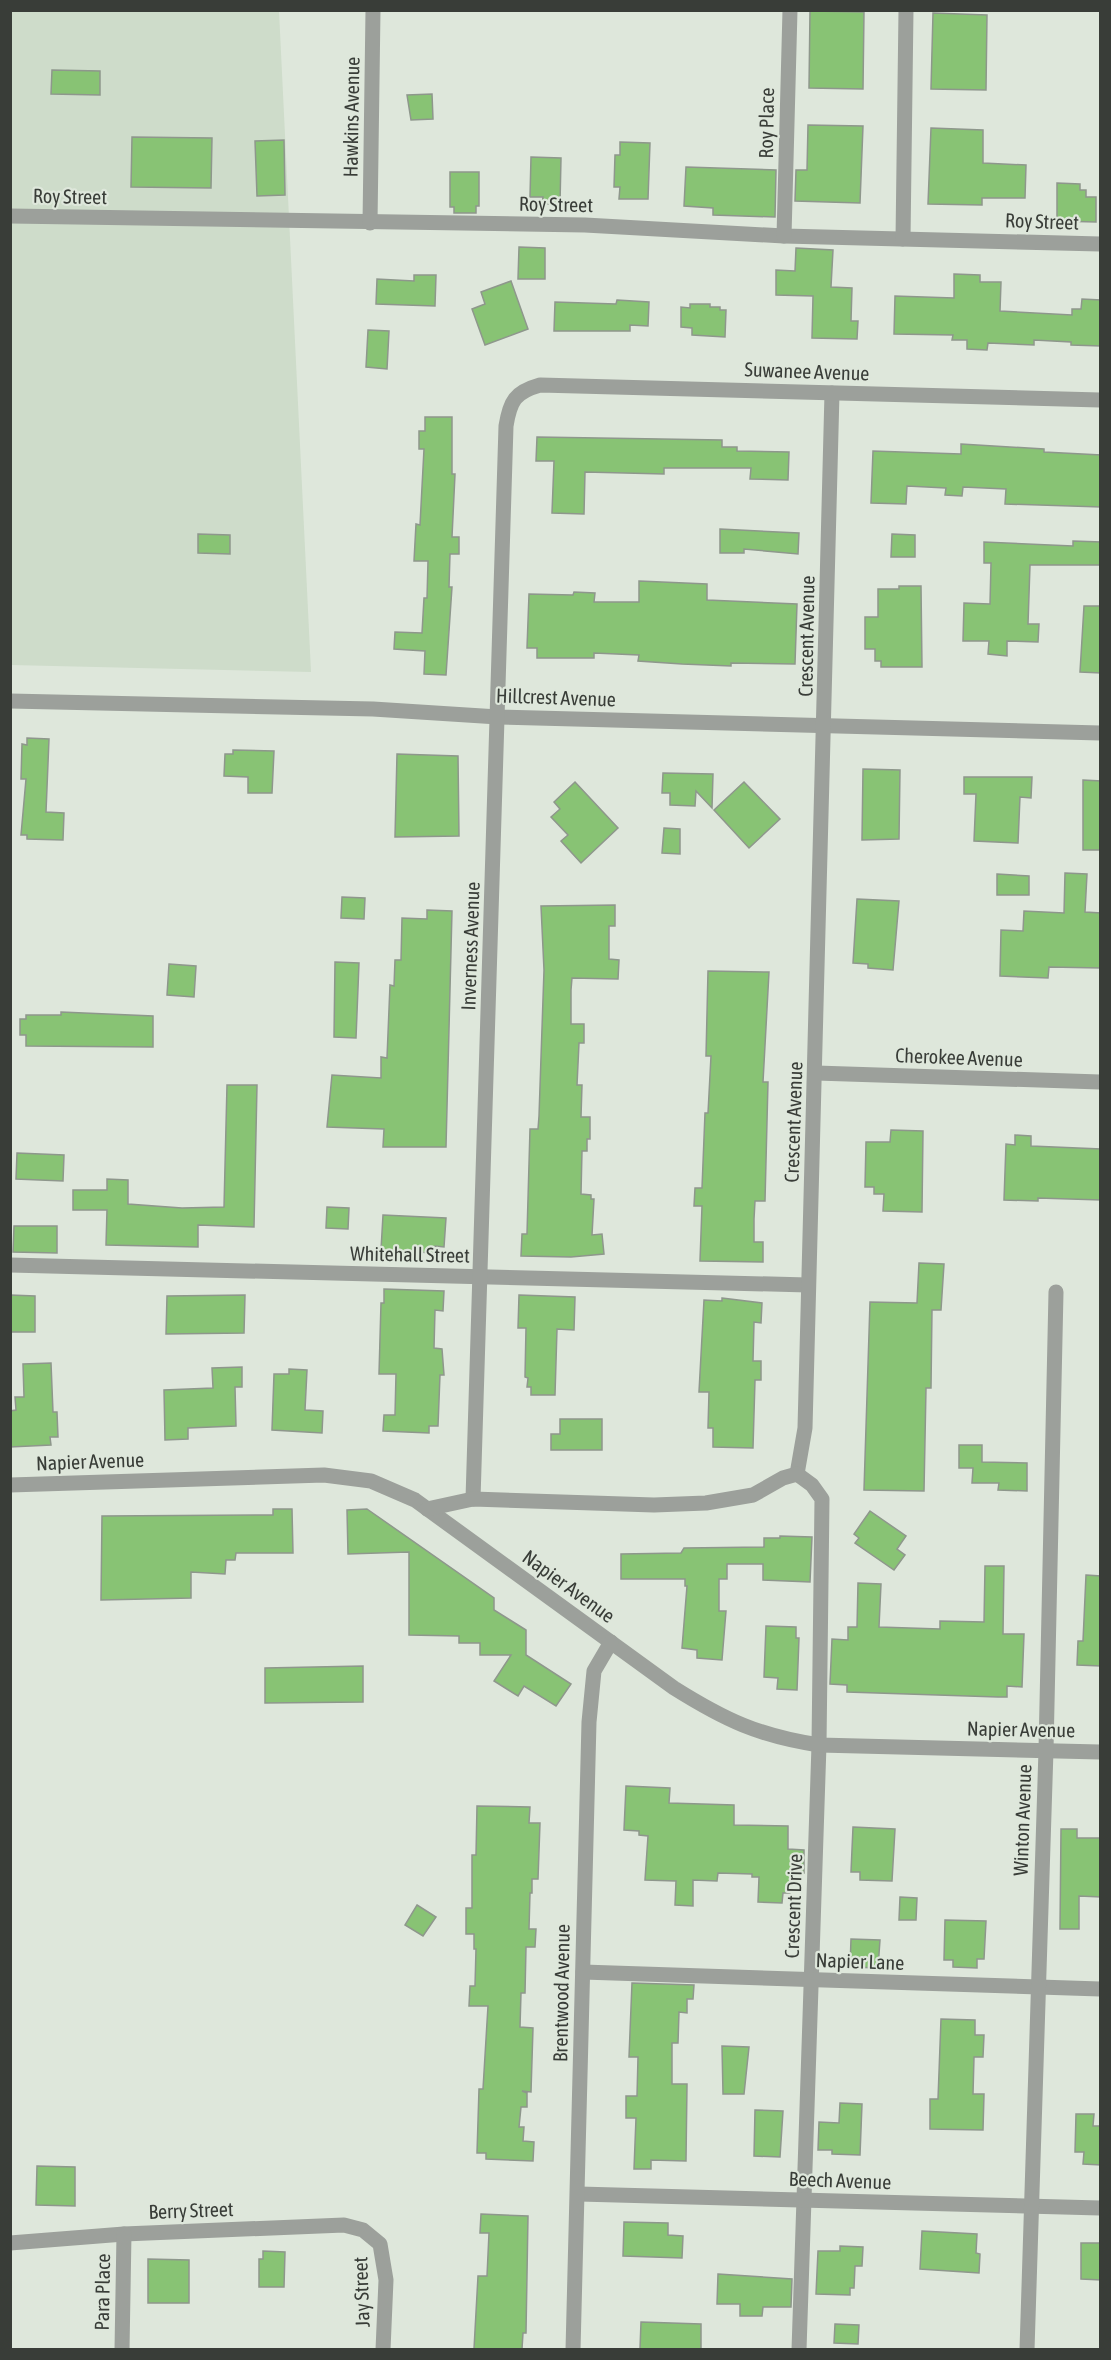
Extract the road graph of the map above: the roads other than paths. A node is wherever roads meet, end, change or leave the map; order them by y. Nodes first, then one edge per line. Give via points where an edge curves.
1 (373, 10) edge
2 (790, 10) edge
3 (906, 10) edge
4 (10, 216) edge
5 (370, 223) junction
6 (784, 236) junction
7 (903, 238) junction
8 (1101, 244) edge
9 (832, 393) junction
10 (515, 396) joint
11 (1101, 400) edge
12 (10, 701) edge
13 (498, 717) junction
14 (825, 725) junction
15 (1101, 733) edge
16 (816, 1073) junction
17 (1101, 1082) edge
18 (10, 1265) edge
19 (480, 1276) junction
20 (808, 1285) junction
21 (1056, 1292) dead end
22 (797, 1474) junction
23 (10, 1485) edge
24 (473, 1498) junction
25 (427, 1509) junction
26 (611, 1642) junction
27 (819, 1745) junction
28 (1046, 1750) junction
29 (1101, 1752) edge
30 (583, 1972) junction
31 (811, 1980) junction
32 (1036, 1988) junction
33 (1101, 1989) edge
34 (579, 2194) junction
35 (804, 2200) junction
36 (1030, 2206) junction
37 (1101, 2208) edge
38 (124, 2234) junction
39 (371, 2237) joint
40 (10, 2243) edge
41 (122, 2349) edge
42 (383, 2349) edge
43 (573, 2349) edge
44 (799, 2349) edge
45 (1027, 2349) edge

1 - 5 street, Hawkins Avenue
2 - 6 street, Roy Place
3 - 7 street
4 - 5 street, Roy Street
5 - 6 street, Roy Street via 585,225
6 - 7 street, Roy Street
7 - 8 street, Roy Street
9 - 10 street, Suwanee Avenue via 540,385
9 - 11 street, Suwanee Avenue
9 - 14 street, Crescent Avenue
10 - 13 street, Inverness Avenue via 509,404 506,426
12 - 13 street, Hillcrest Avenue via 374,709
13 - 14 street, Hillcrest Avenue
13 - 19 street, Inverness Avenue
14 - 15 street, Hillcrest Avenue
14 - 16 street, Crescent Avenue
16 - 17 street, Cherokee Avenue
16 - 20 street, Crescent Avenue
18 - 19 street, Whitehall Street
19 - 20 street, Whitehall Street
19 - 24 street, Inverness Avenue
20 - 22 street, Crescent Avenue via 805,1428
21 - 28 street, Winton Avenue
22 - 24 street via 753,1495 706,1503 654,1505
22 - 27 street, Crescent Drive via 822,1498
23 - 25 street, Napier Avenue via 324,1475 389,1487
24 - 25 street
25 - 26 street, Napier Avenue
26 - 27 street, Napier Avenue via 711,1712 784,1740
26 - 30 street, Brentwood Avenue via 591,1684
27 - 28 street, Napier Avenue
27 - 31 street, Crescent Drive
28 - 29 street, Napier Avenue
28 - 32 street, Winton Avenue
30 - 31 street, Napier Lane
30 - 34 street, Brentwood Avenue
31 - 32 street, Napier Lane
31 - 35 street, Crescent Drive
32 - 33 street, Napier Lane
32 - 36 street, Winton Avenue
34 - 35 street, Beech Avenue
34 - 43 street, Brentwood Avenue
35 - 36 street, Beech Avenue
35 - 44 street, Crescent Drive
36 - 37 street, Beech Avenue
36 - 45 street, Winton Avenue
38 - 39 street, Berry Street via 344,2225 363,2230
38 - 40 street, Berry Street
38 - 41 street, Para Place
39 - 42 street, Jay Street via 380,2244 386,2280

